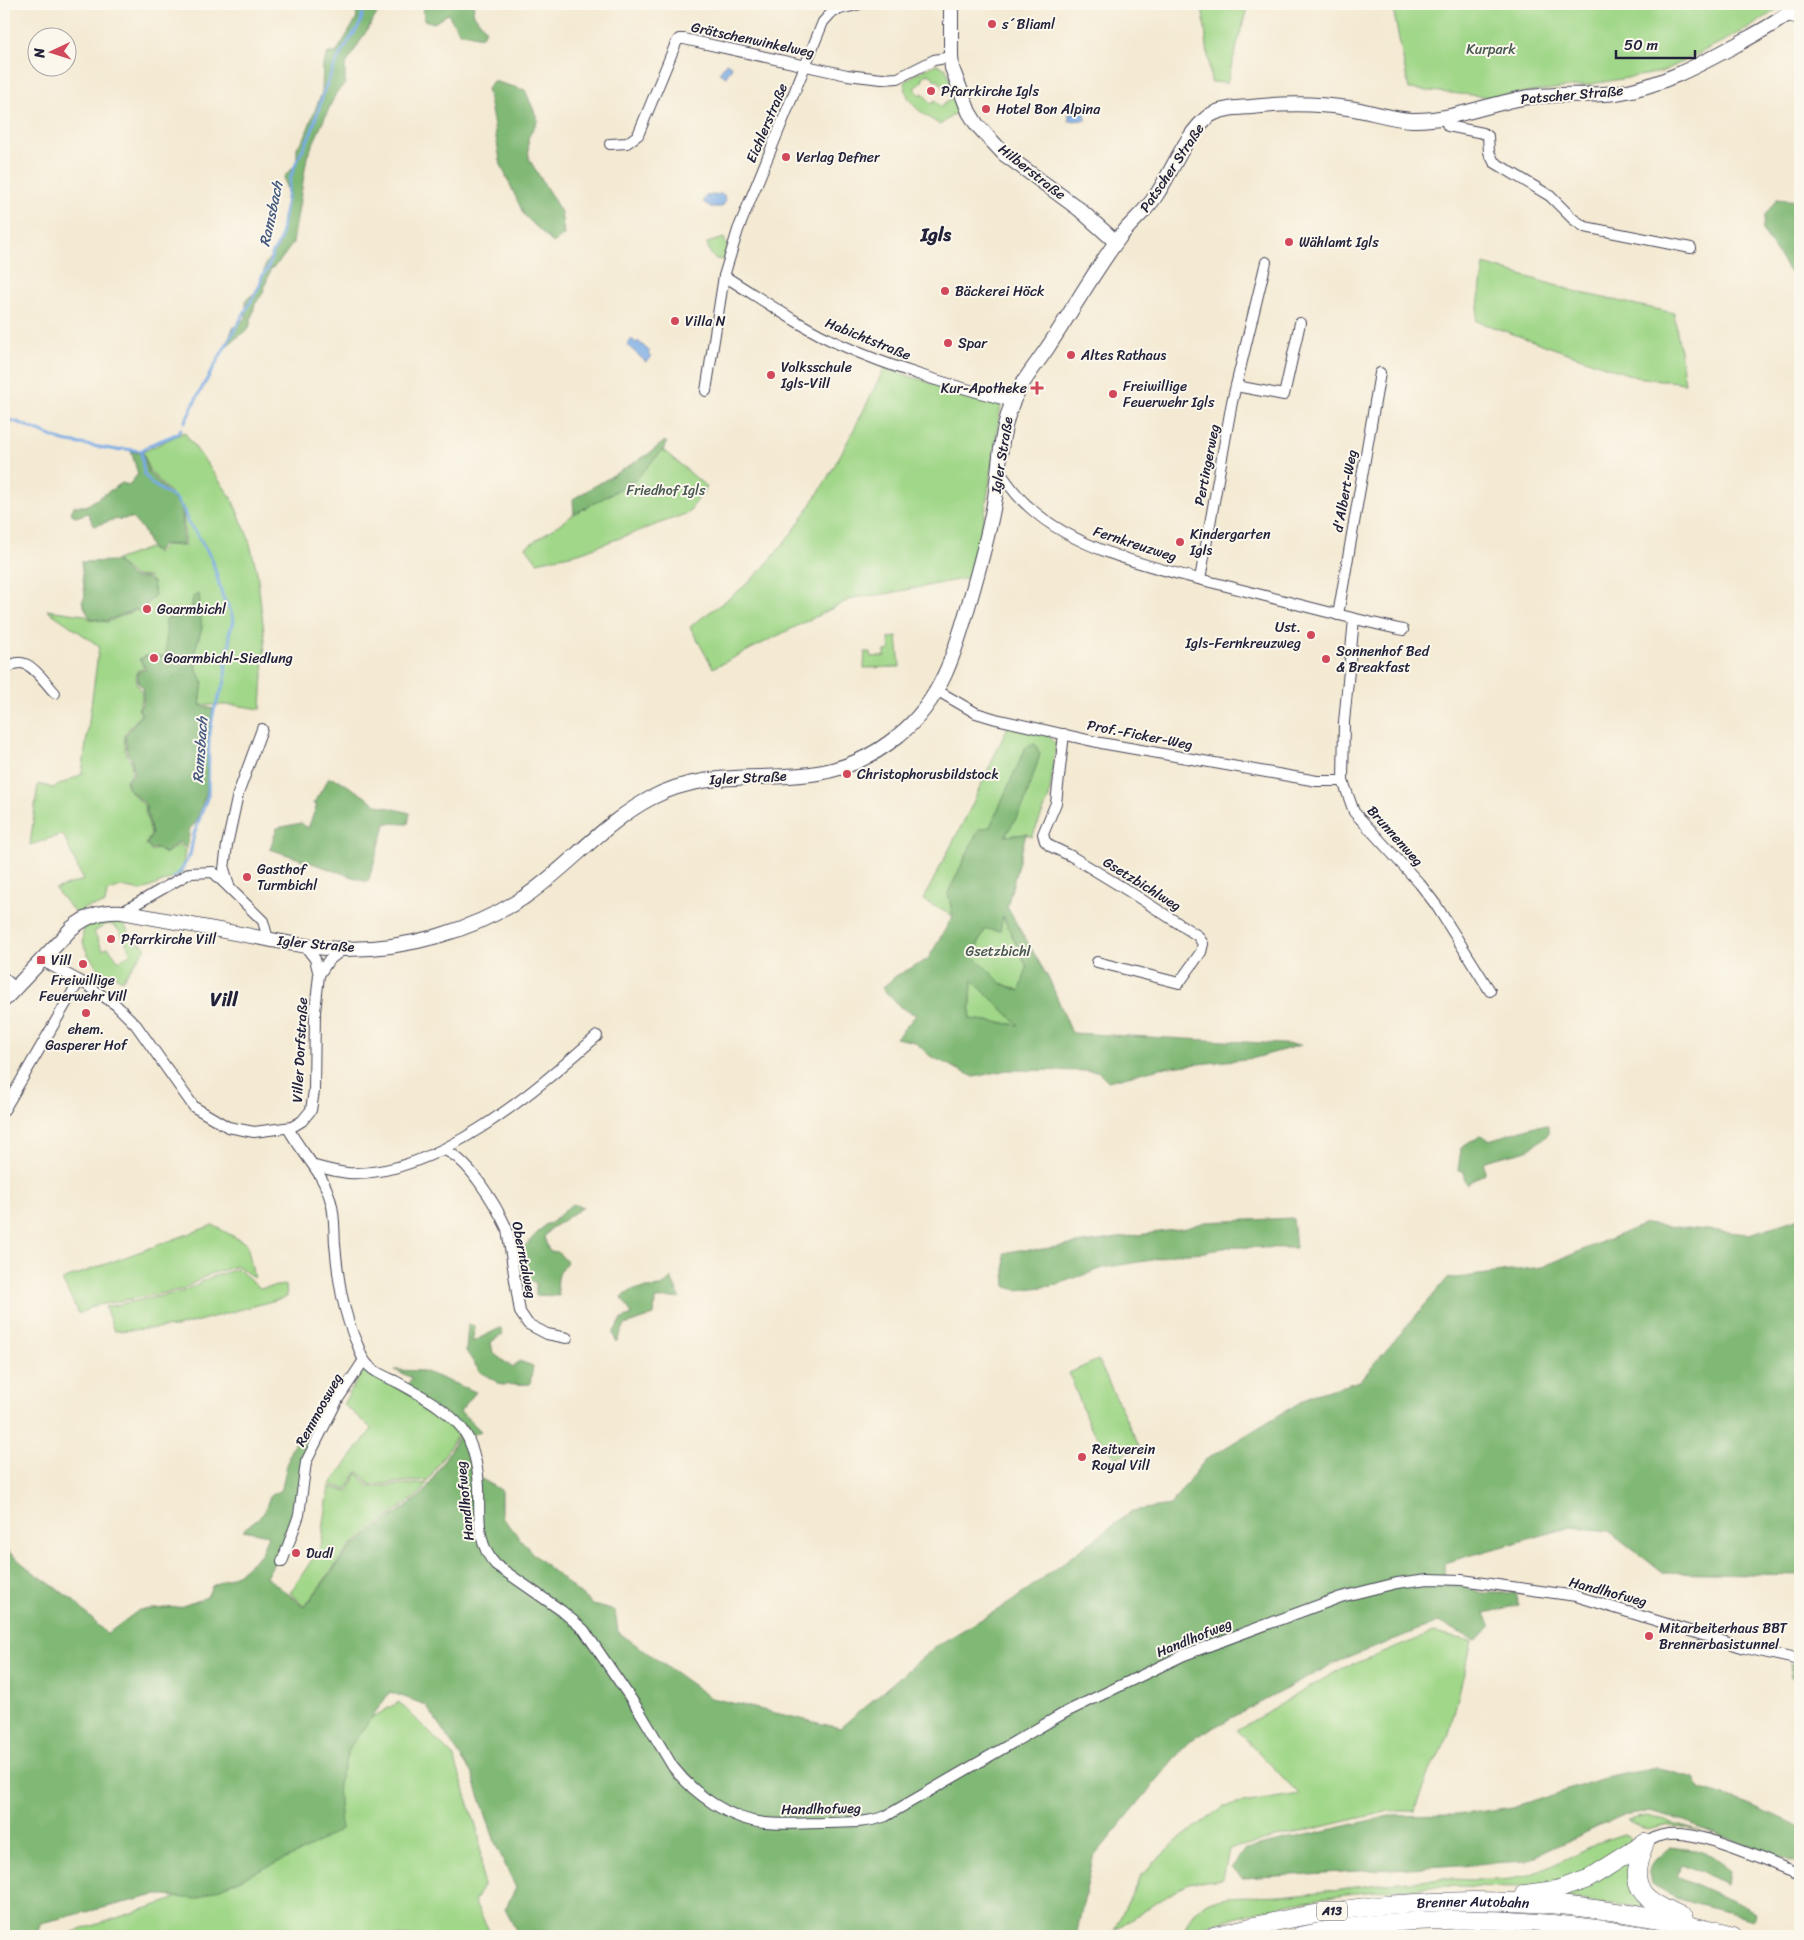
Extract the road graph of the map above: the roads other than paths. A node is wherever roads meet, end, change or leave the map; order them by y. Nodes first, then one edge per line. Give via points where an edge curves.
1 (860, 4) edge
2 (951, 4) edge
3 (1800, 4) edge
4 (1786, 16) junction
5 (1800, 19) edge
6 (951, 57) junction
7 (806, 66) junction
8 (1444, 117) junction
9 (610, 144) dead end
10 (1116, 242) junction
11 (1691, 248) dead end
12 (1266, 262) dead end
13 (724, 276) junction
14 (1300, 323) dead end
15 (1380, 373) dead end
16 (1236, 386) junction
17 (706, 392) dead end
18 (1013, 402) junction
19 (999, 471) junction
20 (1200, 579) junction
21 (1338, 615) junction
22 (1354, 619) junction
23 (1403, 630) dead end
24 (4, 672) edge
25 (938, 691) junction
26 (55, 692) dead end
27 (262, 730) dead end
28 (1064, 734) junction
29 (1343, 781) junction
30 (230, 889) junction
31 (122, 912) junction
32 (268, 939) junction
33 (305, 946) junction
34 (343, 949) junction
35 (41, 960) junction
36 (1097, 962) dead end
37 (319, 975) junction
38 (80, 980) junction
39 (9, 983) edge
40 (1490, 992) dead end
41 (4, 1000) edge
42 (596, 1036) dead end
43 (4, 1110) edge
44 (288, 1128) junction
45 (443, 1150) junction
46 (315, 1166) junction
47 (567, 1338) dead end
48 (364, 1360) junction
49 (282, 1562) dead end
50 (1800, 1660) edge
51 (1646, 1843) junction
52 (1800, 1874) edge
53 (1451, 1901) junction
54 (1708, 1930) junction
55 (1621, 1934) edge
56 (1214, 1936) edge
57 (1300, 1936) edge
58 (1645, 1936) edge
59 (1733, 1936) edge

1 - 7 street, Eichlerstraße via 833,11 828,16
2 - 6 main road, Hilberstraße
3 - 4 main road, Patscher Straße
4 - 5 street
4 - 8 main road, Patscher Straße via 1721,53 1646,87 1612,93 1532,96
6 - 7 street, Grätschenwinkelweg via 934,60 891,79 846,75
6 - 10 main road, Hilberstraße via 969,112 996,145 1079,208
7 - 9 street, Grätschenwinkelweg via 679,39 638,135 627,143
7 - 13 street, Eichlerstraße via 738,230
8 - 10 main road, Patscher Straße via 1402,119 1317,104 1219,111 1206,118 1193,133 1154,199
8 - 11 street via 1448,126 1488,136 1489,152 1494,162 1550,196 1579,224
10 - 18 main road, Igler Straße
12 - 16 street, Pertingerweg
13 - 17 street, Eichlerstraße
13 - 18 street, Habichtstraße via 839,344 880,361
14 - 16 street via 1284,395
15 - 21 street, d'Albert-Weg
16 - 20 street, Pertingerweg
18 - 19 main road, Igler Straße via 1003,435
19 - 20 street, Fernkreuzweg via 1028,507 1067,533 1105,552
19 - 25 main road, Igler Straße via 992,518 979,569 956,649
20 - 21 street, Fernkreuzweg
21 - 22 street, Fernkreuzweg
22 - 23 street, Fernkreuzweg
22 - 29 street, Brunnenweg via 1344,722
24 - 26 street via 10,665 26,663
25 - 28 street, Prof.-Ficker-Weg via 976,713
25 - 34 main road, Igler Straße via 905,731 875,753 850,764 827,772 727,777 676,787 633,809 520,900 491,915 419,940 378,948
27 - 30 street via 238,794 227,845 224,868
28 - 29 street, Prof.-Ficker-Weg via 1318,780
28 - 36 street, Gsetzbichlweg via 1056,803 1043,834 1045,841 1164,913 1198,936 1202,944 1202,952 1179,983
29 - 40 street, Brunnenweg via 1354,812 1425,891
30 - 31 street via 213,872 190,873
30 - 32 street via 263,921
31 - 32 main road, Igler Straße
31 - 35 main road, Igler Straße via 99,913 85,919
32 - 33 main road, Igler Straße
33 - 34 main road, Igler Straße
33 - 37 street, Viller Dorfstraße via 315,959
34 - 37 street via 328,961
35 - 38 street, Viller Dorfstraße
35 - 39 main road, Igler Straße
37 - 44 street, Viller Dorfstraße via 312,1108 301,1122
38 - 43 street
38 - 44 street, Viller Dorfstraße via 116,1005 136,1025 194,1107 221,1124 240,1130 254,1132
39 - 41 main road, Igler Straße
42 - 45 street via 522,1099
44 - 46 street, Handlhofweg via 299,1148
45 - 46 street via 403,1166 364,1172
45 - 47 street, Oberntalweg via 465,1165 497,1208 507,1229 520,1312 528,1324 547,1334
46 - 48 street, Handlhofweg via 331,1202 344,1305 350,1329
48 - 49 street, Remmoosweg via 338,1399 306,1462 299,1515
48 - 50 street, Handlhofweg via 377,1372 426,1398 464,1431 476,1462 480,1533 491,1560 584,1630 681,1778 709,1800 757,1822 859,1822 886,1816 1066,1712 1178,1658 1341,1597 1397,1582 1462,1580 1576,1596 1745,1648
51 - 52 street via 1663,1835 1682,1833
51 - 53 highway via 1601,1872 1561,1889
51 - 54 highway via 1638,1859 1637,1870 1642,1892 1665,1909
53 - 54 highway, Brenner Autobahn / A13 via 1561,1905
53 - 56 highway, Brenner Autobahn / A13 via 1345,1909
54 - 59 highway, Brenner Autobahn / A13
55 - 57 highway, Brenner Autobahn / A13 via 1548,1923 1473,1920 1391,1923
55 - 58 highway, Brenner Autobahn / A13

